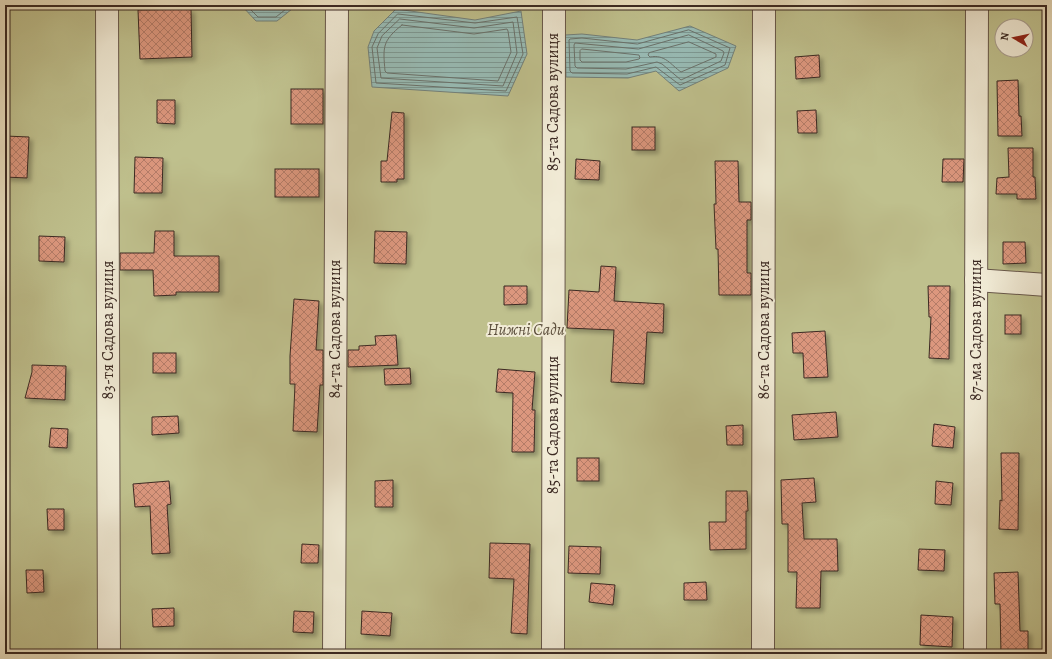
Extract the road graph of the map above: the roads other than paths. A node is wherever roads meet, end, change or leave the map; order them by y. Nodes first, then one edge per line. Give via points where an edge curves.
1 (107, 5) edge
2 (337, 5) edge
3 (554, 5) edge
4 (764, 5) edge
5 (977, 5) edge
6 (976, 280) junction
7 (1047, 285) edge
8 (109, 654) edge
9 (334, 654) edge
10 (552, 654) edge
11 (763, 654) edge
12 (974, 654) edge

1 - 8 street, 83-тя Садова вулиця
2 - 9 street, 84-та Садова вулиця
3 - 10 street, 85-та Садова вулиця
4 - 11 street, 86-та Садова вулиця
5 - 6 street, 87-ма Садова вулиця
6 - 7 street
6 - 12 street, 87-ма Садова вулиця

